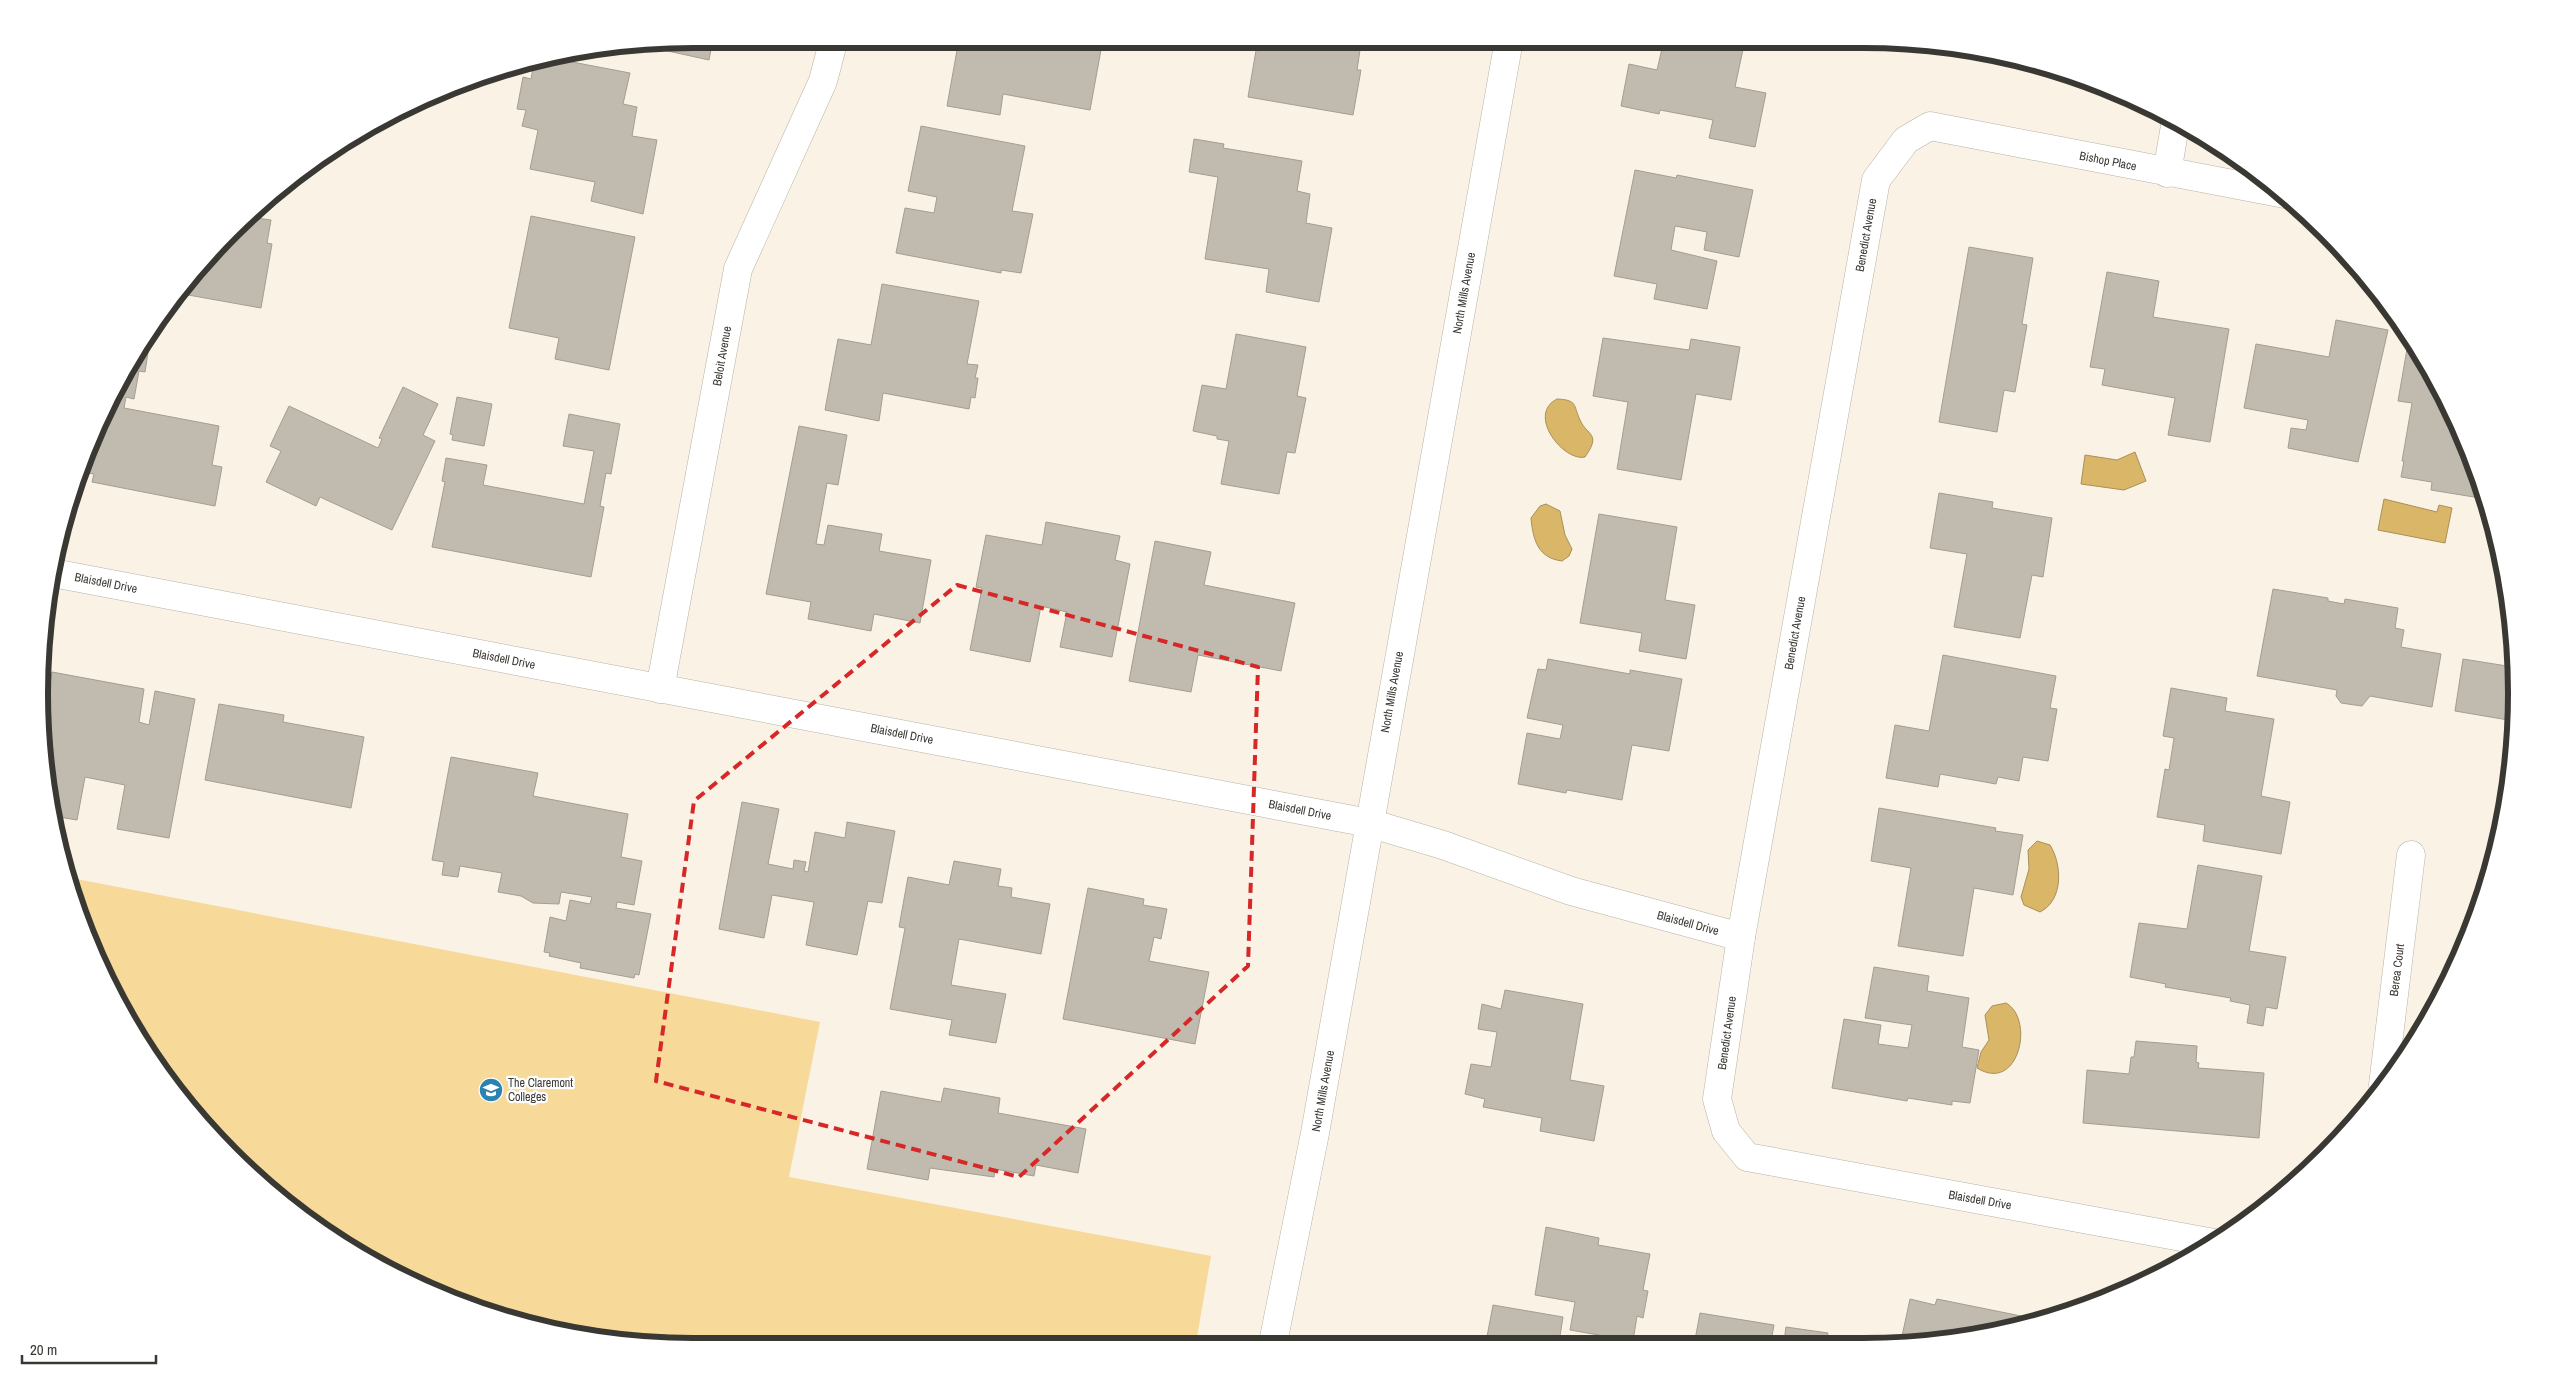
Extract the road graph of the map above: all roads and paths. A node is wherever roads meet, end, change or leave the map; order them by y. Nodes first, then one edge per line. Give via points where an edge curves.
1 (832, 48) edge
2 (1508, 48) edge
3 (1930, 126) joint
4 (2175, 128) edge
5 (2167, 172) junction
6 (2268, 191) edge
7 (59, 574) edge
8 (660, 689) junction
9 (1369, 823) junction
10 (2411, 855) dead end
11 (1741, 937) junction
12 (2385, 1072) edge
13 (1747, 1157) joint
14 (2203, 1241) edge
15 (1274, 1338) edge

1 - 8 street, Beloit Avenue via 823,80 738,269
2 - 9 street, North Mills Avenue
3 - 5 street, Bishop Place
3 - 11 street, Benedict Avenue via 1906,140 1876,180
4 - 5 street
5 - 6 street, Bishop Place
7 - 8 street, Blaisdell Drive
8 - 9 street, Blaisdell Drive
9 - 11 street, Blaisdell Drive via 1443,845 1570,891
9 - 15 street, North Mills Avenue via 1316,1133
10 - 12 street, Berea Court
11 - 13 street, Benedict Avenue via 1717,1100 1726,1131
13 - 14 street, Blaisdell Drive

